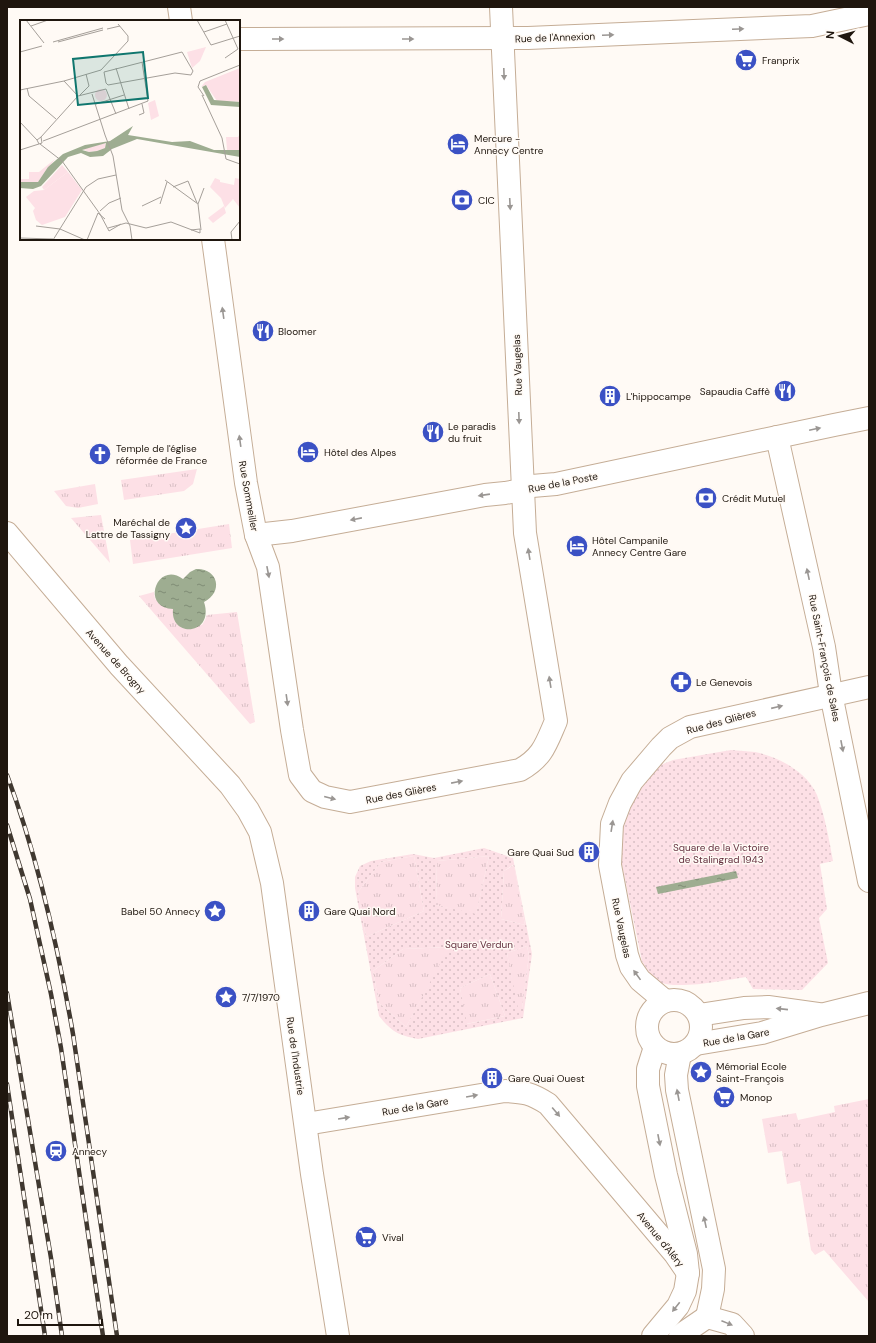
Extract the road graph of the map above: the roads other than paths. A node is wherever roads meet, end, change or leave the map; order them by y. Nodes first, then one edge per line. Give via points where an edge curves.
1 (179, 7) edge
2 (501, 7) edge
3 (869, 14) edge
4 (181, 20) edge
5 (240, 39) edge
6 (503, 39) junction
7 (212, 240) edge
8 (869, 418) edge
9 (777, 437) junction
10 (523, 490) junction
11 (7, 533) edge
12 (256, 535) junction
13 (869, 687) edge
14 (831, 694) junction
15 (556, 721) joint
16 (300, 775) joint
17 (230, 785) joint
18 (610, 865) joint
19 (869, 881) edge
20 (665, 1001) junction
21 (869, 1003) edge
22 (699, 1015) junction
23 (821, 1015) junction
24 (655, 1047) junction
25 (688, 1049) junction
26 (524, 1092) joint
27 (306, 1124) junction
28 (688, 1273) junction
29 (707, 1317) junction
30 (338, 1336) edge
31 (653, 1336) edge
32 (680, 1336) edge
33 (743, 1336) edge

1 - 4 street
2 - 6 street, Rue Vaugelas
6 -> 3 street, Rue de l'Annexion via 812,26
5 -> 6 street, Rue de l'Annexion
6 -> 10 street, Rue Vaugelas
12 -> 7 street, Rue Sommeiller via 246,483
9 -> 8 street, Rue de la Poste
9 - 10 street, Rue de la Poste via 556,484 532,486
14 -> 9 street, Rue Saint-François de Sales via 824,647
10 -> 12 street, Rue de la Poste via 292,531
15 -> 10 street, Rue Vaugelas via 525,533
11 - 17 street, Avenue de Brogny via 119,665
12 -> 16 street, Rue Sommeiller via 268,567
13 - 14 street, Rue des Glières
18 -> 14 street, Rue des Glières via 612,824 620,803 632,781 670,738 690,727
14 -> 19 street, Rue Saint-François de Sales
16 -> 15 street, Rue des Glières via 312,791 325,797 350,802 520,770 532,763 544,749
17 - 27 street, Rue de l'Industrie via 260,832 272,883
20 -> 18 street, Rue Vaugelas via 645,985 631,967
20 - 22 street via 685,1002
20 - 24 street via 654,1009 647,1021 648,1034
21 - 23 street, Rue de la Gare
23 -> 22 street, Rue de la Gare via 768,1007
22 - 25 street via 702,1030
23 - 25 street, Rue de la Gare via 768,1032
24 - 25 street via 666,1054
24 -> 28 street, Avenue d'Aléry via 648,1069 648,1086 666,1175 686,1254
29 -> 25 street via 714,1268 677,1090 676,1075
27 -> 26 street, Rue de la Gare via 505,1091
26 -> 28 street, Avenue d'Aléry via 548,1104 675,1254
27 - 30 street, Rue de l'Industrie
28 -> 31 street via 685,1291 678,1306
29 - 32 street
29 -> 33 street via 732,1324

